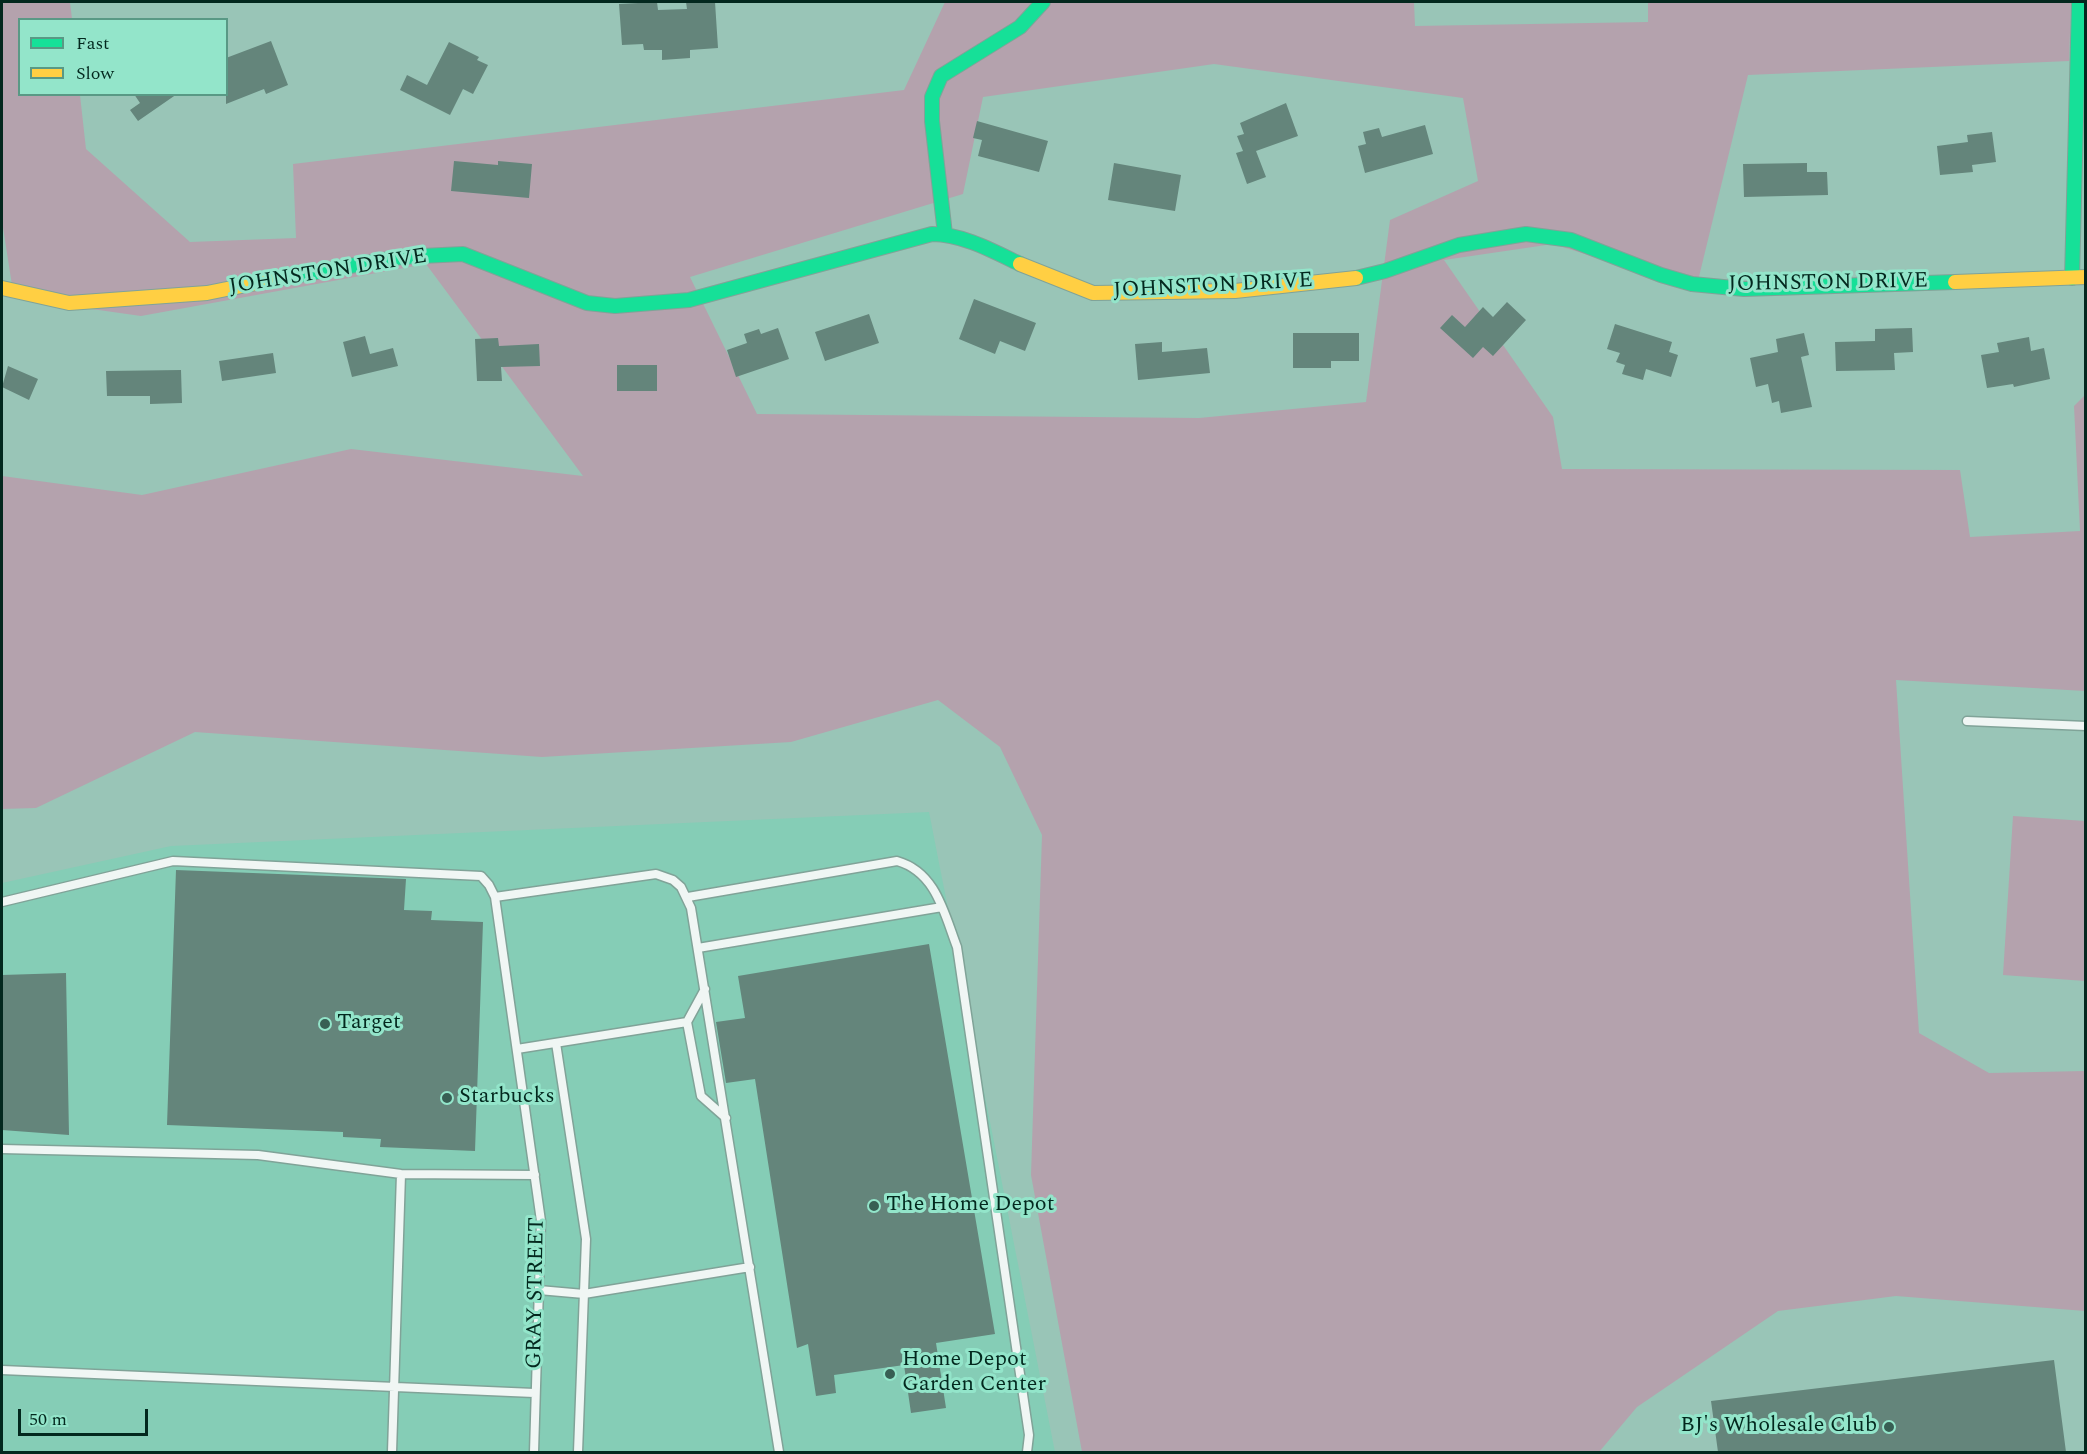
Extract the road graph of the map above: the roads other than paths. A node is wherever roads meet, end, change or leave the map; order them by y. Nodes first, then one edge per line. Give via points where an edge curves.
1 (1043, 2) edge
2 (2079, 2) edge
3 (945, 234) junction
4 (2079, 278) edge
5 (2, 288) edge
6 (1967, 721) dead end
7 (2085, 726) edge
8 (495, 897) junction
9 (688, 897) junction
10 (2, 902) edge
11 (942, 907) junction
12 (698, 948) junction
13 (705, 989) junction
14 (687, 1022) junction
15 (556, 1043) junction
16 (517, 1049) junction
17 (726, 1118) junction
18 (2, 1149) edge
19 (401, 1174) junction
20 (535, 1175) junction
21 (750, 1266) junction
22 (539, 1290) junction
23 (584, 1294) junction
24 (2, 1370) edge
25 (393, 1387) junction
26 (534, 1392) junction
27 (392, 1452) edge
28 (534, 1452) edge
29 (578, 1452) edge
30 (779, 1452) edge
31 (1027, 1452) edge

1 - 3 street via 1020,27 941,76 932,97
2 - 4 street
3 - 4 street, JOHNSTON DRIVE via 1092,293 1234,291 1348,280 1459,245 1526,234 1571,240 1692,284 1744,289
3 - 5 street, JOHNSTON DRIVE via 904,240 689,300 649,305 587,303 463,254 348,265 207,293 69,303
6 - 7 lane
8 - 9 lane via 656,874 673,880
8 - 10 lane, GRAY STREET via 481,876 470,874 173,861
8 - 16 lane, GRAY STREET
9 - 11 lane via 897,861 911,865 925,876
9 - 12 lane
11 - 12 lane
11 - 31 lane via 957,946 1029,1435
12 - 13 lane
13 - 14 lane
13 - 17 lane
14 - 15 lane
14 - 17 lane via 701,1096
15 - 16 lane
15 - 23 lane via 586,1239
16 - 20 lane, GRAY STREET
17 - 21 lane
18 - 19 lane via 258,1155
19 - 20 lane
19 - 25 lane
20 - 22 lane, GRAY STREET via 541,1221
21 - 23 lane
21 - 30 lane
22 - 23 lane
22 - 26 lane, GRAY STREET
23 - 29 lane
24 - 25 lane
25 - 26 lane
25 - 27 lane
26 - 28 lane, GRAY STREET

